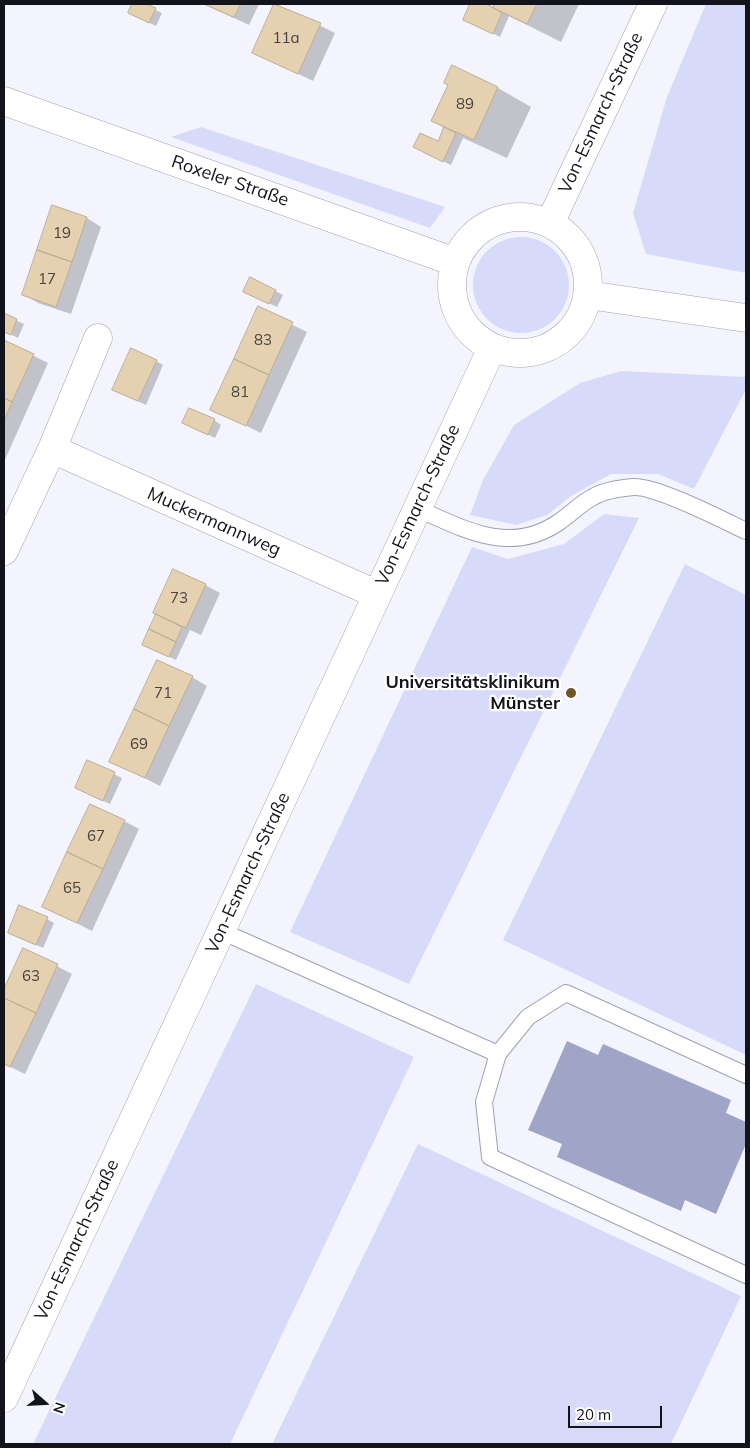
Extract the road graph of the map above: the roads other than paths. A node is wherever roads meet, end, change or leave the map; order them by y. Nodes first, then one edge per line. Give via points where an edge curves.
1 (653, 4) edge
2 (4, 101) edge
3 (550, 223) junction
4 (455, 262) junction
5 (588, 296) junction
6 (746, 318) edge
7 (98, 338) dead end
8 (492, 348) junction
9 (52, 449) junction
10 (416, 508) junction
11 (746, 531) edge
12 (4, 551) edge
13 (376, 594) junction
14 (221, 931) junction
15 (498, 1054) junction
16 (746, 1075) edge
17 (746, 1275) edge
18 (4, 1398) edge

1 - 3 main road, Von-Esmarch-Straße
2 - 4 main road, Roxeler Straße
3 - 4 main road via 518,216 490,223 470,238
3 - 5 main road via 572,239 587,266
4 - 8 main road via 451,285 455,307 469,331
5 - 6 main road
5 - 8 main road via 581,318 565,338 545,350 518,354
7 - 9 main road
8 - 10 main road, Von-Esmarch-Straße
9 - 12 main road
9 - 13 main road, Muckermannweg
10 - 11 lane via 468,531 505,540 528,537 558,523 593,496 635,486 670,496
10 - 13 main road, Von-Esmarch-Straße
13 - 14 main road, Von-Esmarch-Straße
14 - 15 lane
14 - 18 main road, Von-Esmarch-Straße
15 - 16 lane via 528,1017 566,993
15 - 17 lane via 484,1102 490,1157

